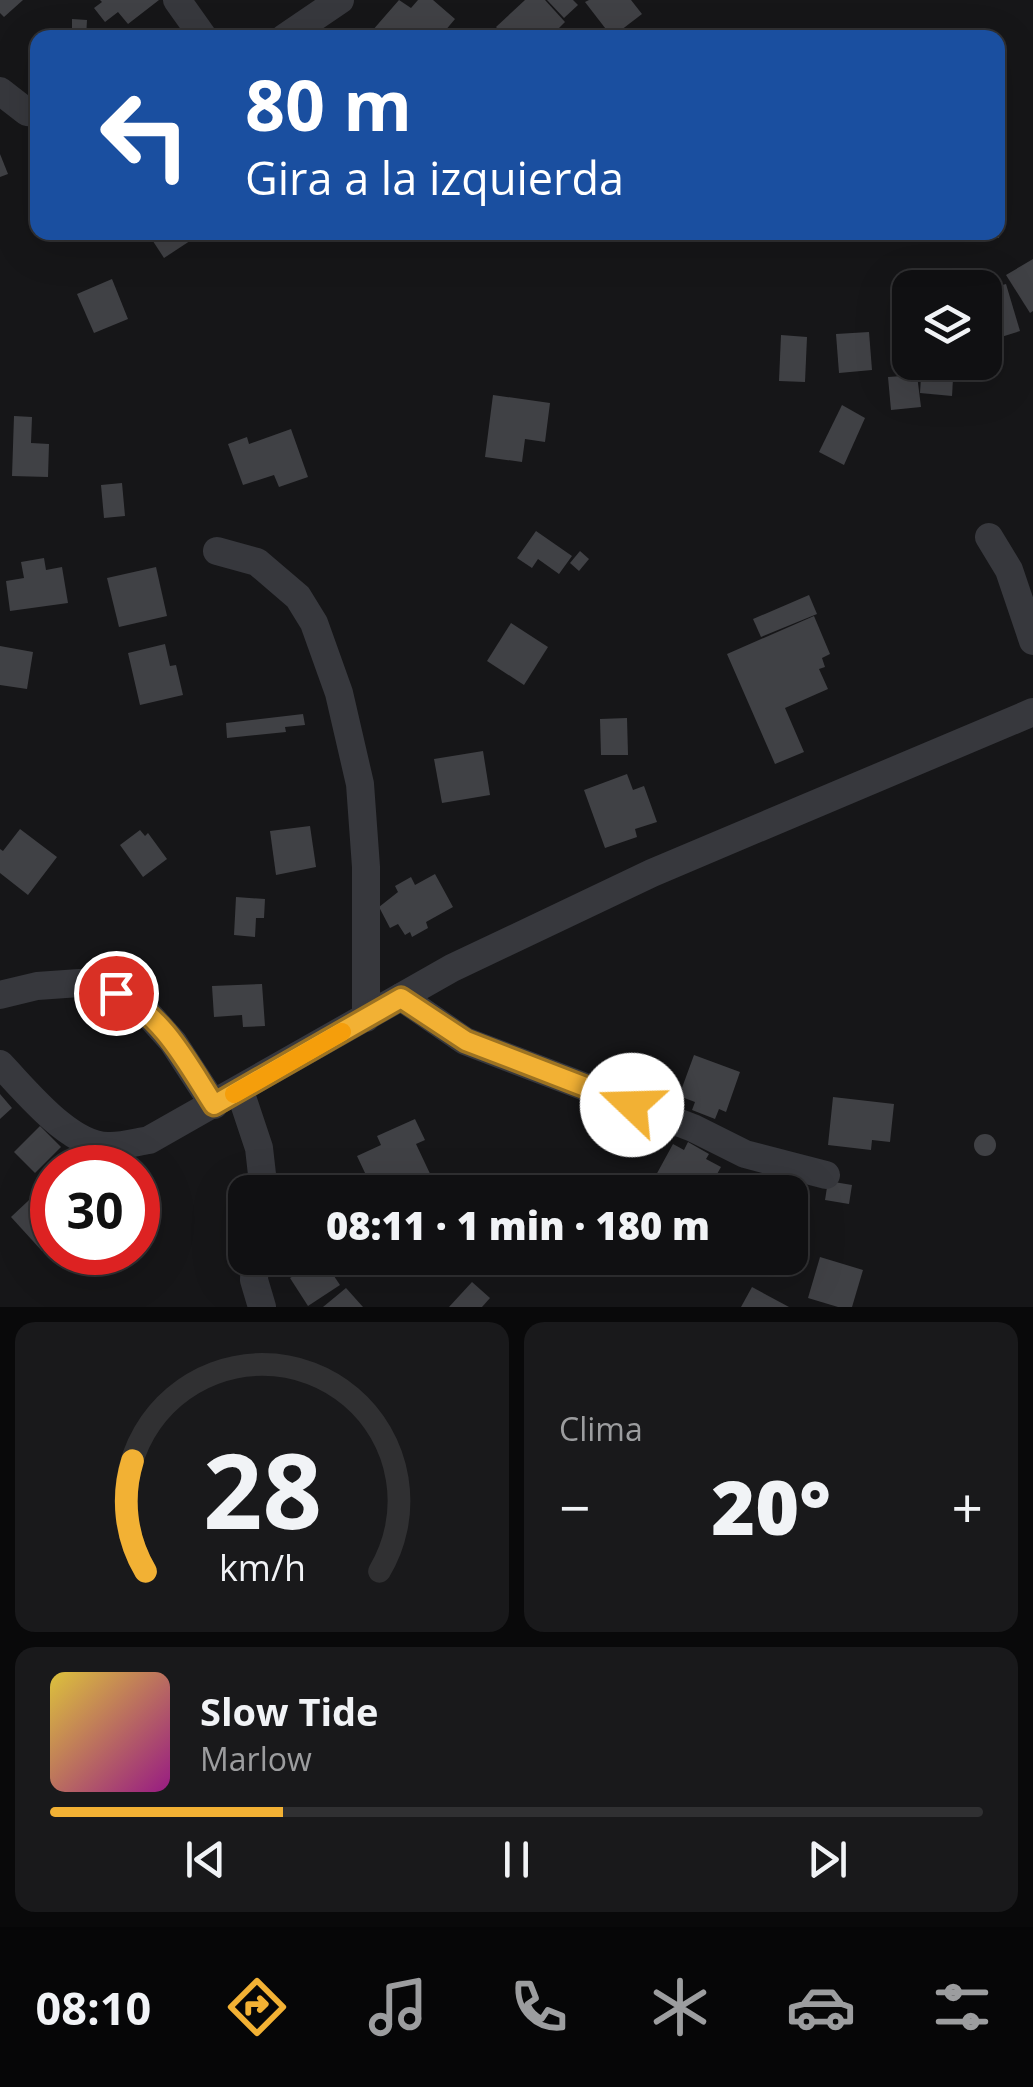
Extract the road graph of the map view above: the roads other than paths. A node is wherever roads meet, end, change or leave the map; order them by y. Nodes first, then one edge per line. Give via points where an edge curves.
1 (177, 0) edge
2 (340, 0) edge
3 (198, 30) edge
4 (296, 30) edge
5 (0, 91) edge
6 (30, 112) edge
7 (989, 537) dead end
8 (218, 551) dead end
9 (1033, 640) edge
10 (1033, 712) edge
11 (0, 996) edge
12 (401, 998) junction
13 (366, 1018) junction
14 (0, 1064) edge
15 (240, 1091) junction
16 (214, 1105) junction
17 (826, 1174) dead end
18 (262, 1175) edge
19 (254, 1275) edge
20 (262, 1307) edge

1 - 3 street
2 - 4 street
5 - 6 street
7 - 9 street via 1009,570
8 - 13 street via 257,562 298,597 338,693 360,784
10 - 12 street via 652,873
11 - 16 street via 94,982 140,1004
12 - 13 street
12 - 17 street via 466,1041 745,1154
13 - 15 street
14 - 16 street via 84,1142 108,1147 149,1140
15 - 16 street
15 - 18 street
19 - 20 street

